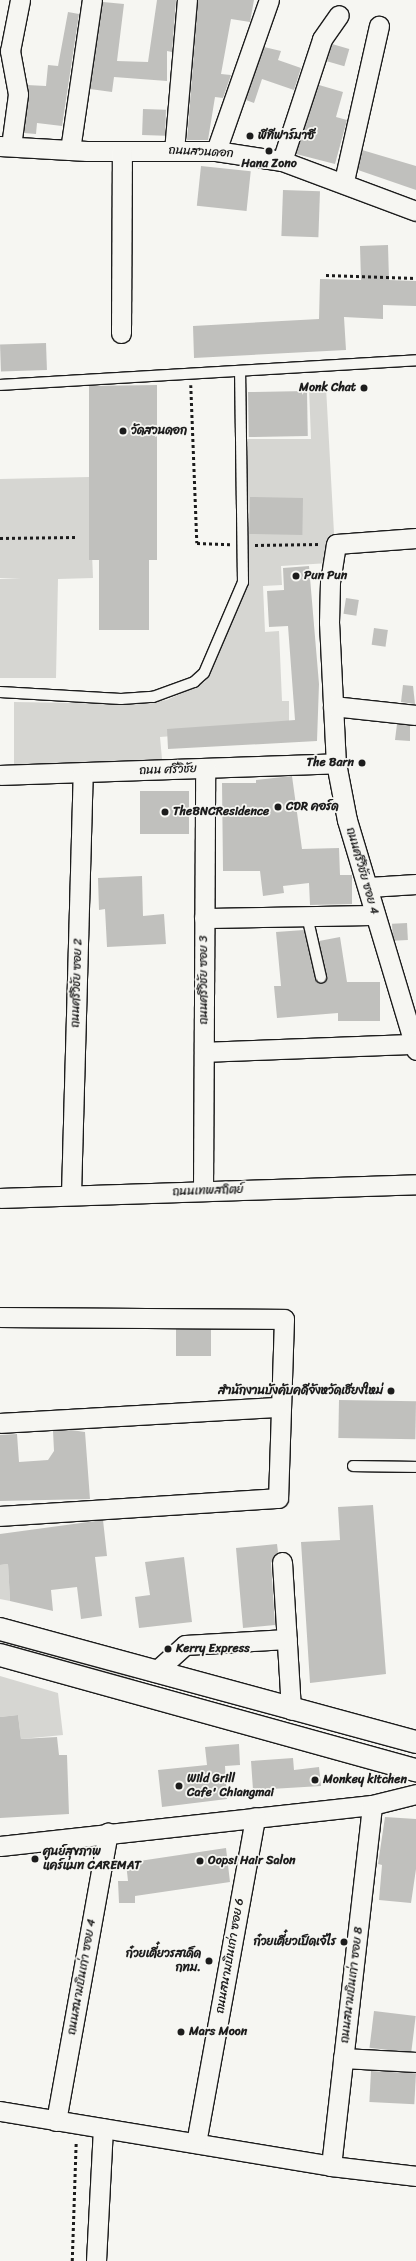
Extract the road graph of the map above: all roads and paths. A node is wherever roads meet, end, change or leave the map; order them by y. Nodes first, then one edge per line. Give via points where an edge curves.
1 (20, 0) edge
2 (92, 0) edge
3 (187, 0) edge
4 (269, 0) edge
5 (339, 15) dead end
6 (379, 26) dead end
7 (5, 146) edge
8 (70, 150) junction
9 (122, 151) junction
10 (174, 151) junction
11 (216, 151) junction
12 (282, 161) junction
13 (344, 181) junction
14 (416, 210) edge
15 (326, 275) dead end
16 (416, 278) edge
17 (121, 333) dead end
18 (416, 360) edge
19 (240, 373) junction
20 (190, 375) junction
21 (0, 385) edge
22 (76, 537) dead end
23 (0, 538) edge
24 (416, 538) edge
25 (336, 544) junction
26 (242, 545) junction
27 (0, 692) edge
28 (333, 706) junction
29 (416, 714) edge
30 (336, 763) junction
31 (205, 768) junction
32 (83, 772) junction
33 (0, 775) edge
34 (416, 884) edge
35 (369, 887) junction
36 (375, 915) junction
37 (307, 916) junction
38 (204, 918) junction
39 (321, 977) dead end
40 (415, 1047) edge
41 (204, 1052) junction
42 (416, 1184) edge
43 (203, 1191) junction
44 (71, 1194) junction
45 (0, 1198) edge
46 (0, 1317) edge
47 (280, 1406) junction
48 (0, 1423) edge
49 (353, 1466) dead end
50 (416, 1467) edge
51 (0, 1516) edge
52 (282, 1562) dead end
53 (0, 1629) edge
54 (287, 1639) junction
55 (0, 1655) edge
56 (155, 1672) junction
57 (291, 1710) junction
58 (416, 1742) edge
59 (416, 1770) edge
60 (416, 1794) edge
61 (372, 1805) junction
62 (255, 1817) junction
63 (108, 1833) junction
64 (0, 1846) edge
65 (343, 2058) junction
66 (416, 2062) edge
67 (0, 2111) edge
68 (56, 2121) junction
69 (76, 2124) junction
70 (103, 2128) junction
71 (196, 2143) junction
72 (331, 2166) junction
73 (416, 2176) edge
74 (72, 2261) edge
75 (96, 2261) edge

1 - 7 street via 10,51 18,94
2 - 8 street
3 - 10 street
4 - 11 street
5 - 12 street via 322,39
6 - 13 street
7 - 8 street, ถนนสวนดอก
8 - 9 street, ถนนสวนดอก
9 - 10 street, ถนนสวนดอก
9 - 17 street
10 - 11 street, ถนนสวนดอก
11 - 12 street, ถนนสวนดอก
12 - 13 street, ถนนสวนดอก
13 - 14 street, ถนนสวนดอก
15 - 16 path
18 - 19 lane
19 - 20 lane
19 - 26 lane
20 - 21 lane
20 - 26 path via 197,543
22 - 23 path
24 - 25 street
25 - 26 path
25 - 28 street, ถนนศรีวิชัย ซอย 4 via 329,615
26 - 27 lane via 243,582 204,673 194,682 153,697 121,698
28 - 29 street
28 - 30 street, ถนนศรีวิชัย ซอย 4
30 - 31 street, ถนน ศรีวิชัย
30 - 35 street, ถนนศรีวิชัย ซอย 4 via 347,820
31 - 32 street, ถนน ศรีวิชัย
31 - 38 street, ถนนศรีวิชัย ซอย 3
32 - 33 street, ถนน ศรีวิชัย
32 - 44 street, ถนนศรีวิชัย ซอย 2
34 - 35 street
35 - 36 street, ถนนศรีวิชัย ซอย 4
36 - 37 street
36 - 40 street, ถนนศรีวิชัย ซอย 4
37 - 38 street
37 - 39 lane
38 - 41 street, ถนนศรีวิชัย ซอย 3
40 - 41 street
41 - 43 street, ถนนศรีวิชัย ซอย 3
42 - 43 street, ถนนเทพสถิตย์
43 - 44 street, ถนนเทพสถิตย์
44 - 45 street, ถนนเทพสถิตย์
46 - 47 street via 284,1319
47 - 48 street
47 - 51 street via 278,1498
49 - 50 lane
52 - 54 street
53 - 56 street
54 - 56 street via 185,1645
54 - 57 street
55 - 59 street
56 - 57 street
57 - 58 street
60 - 61 street
61 - 62 street
61 - 65 street, ถนนสนามบินเก่า ซอย 8
62 - 63 street
62 - 71 street, ถนนสนามบินเก่า ซอย 6
63 - 64 street
63 - 68 street, ถนนสนามบินเก่า ซอย 4
65 - 66 street
65 - 72 street, ถนนสนามบินเก่า ซอย 8
67 - 68 street
68 - 69 street
69 - 70 street
69 - 74 path
70 - 71 street
70 - 75 street
71 - 72 street
72 - 73 street

